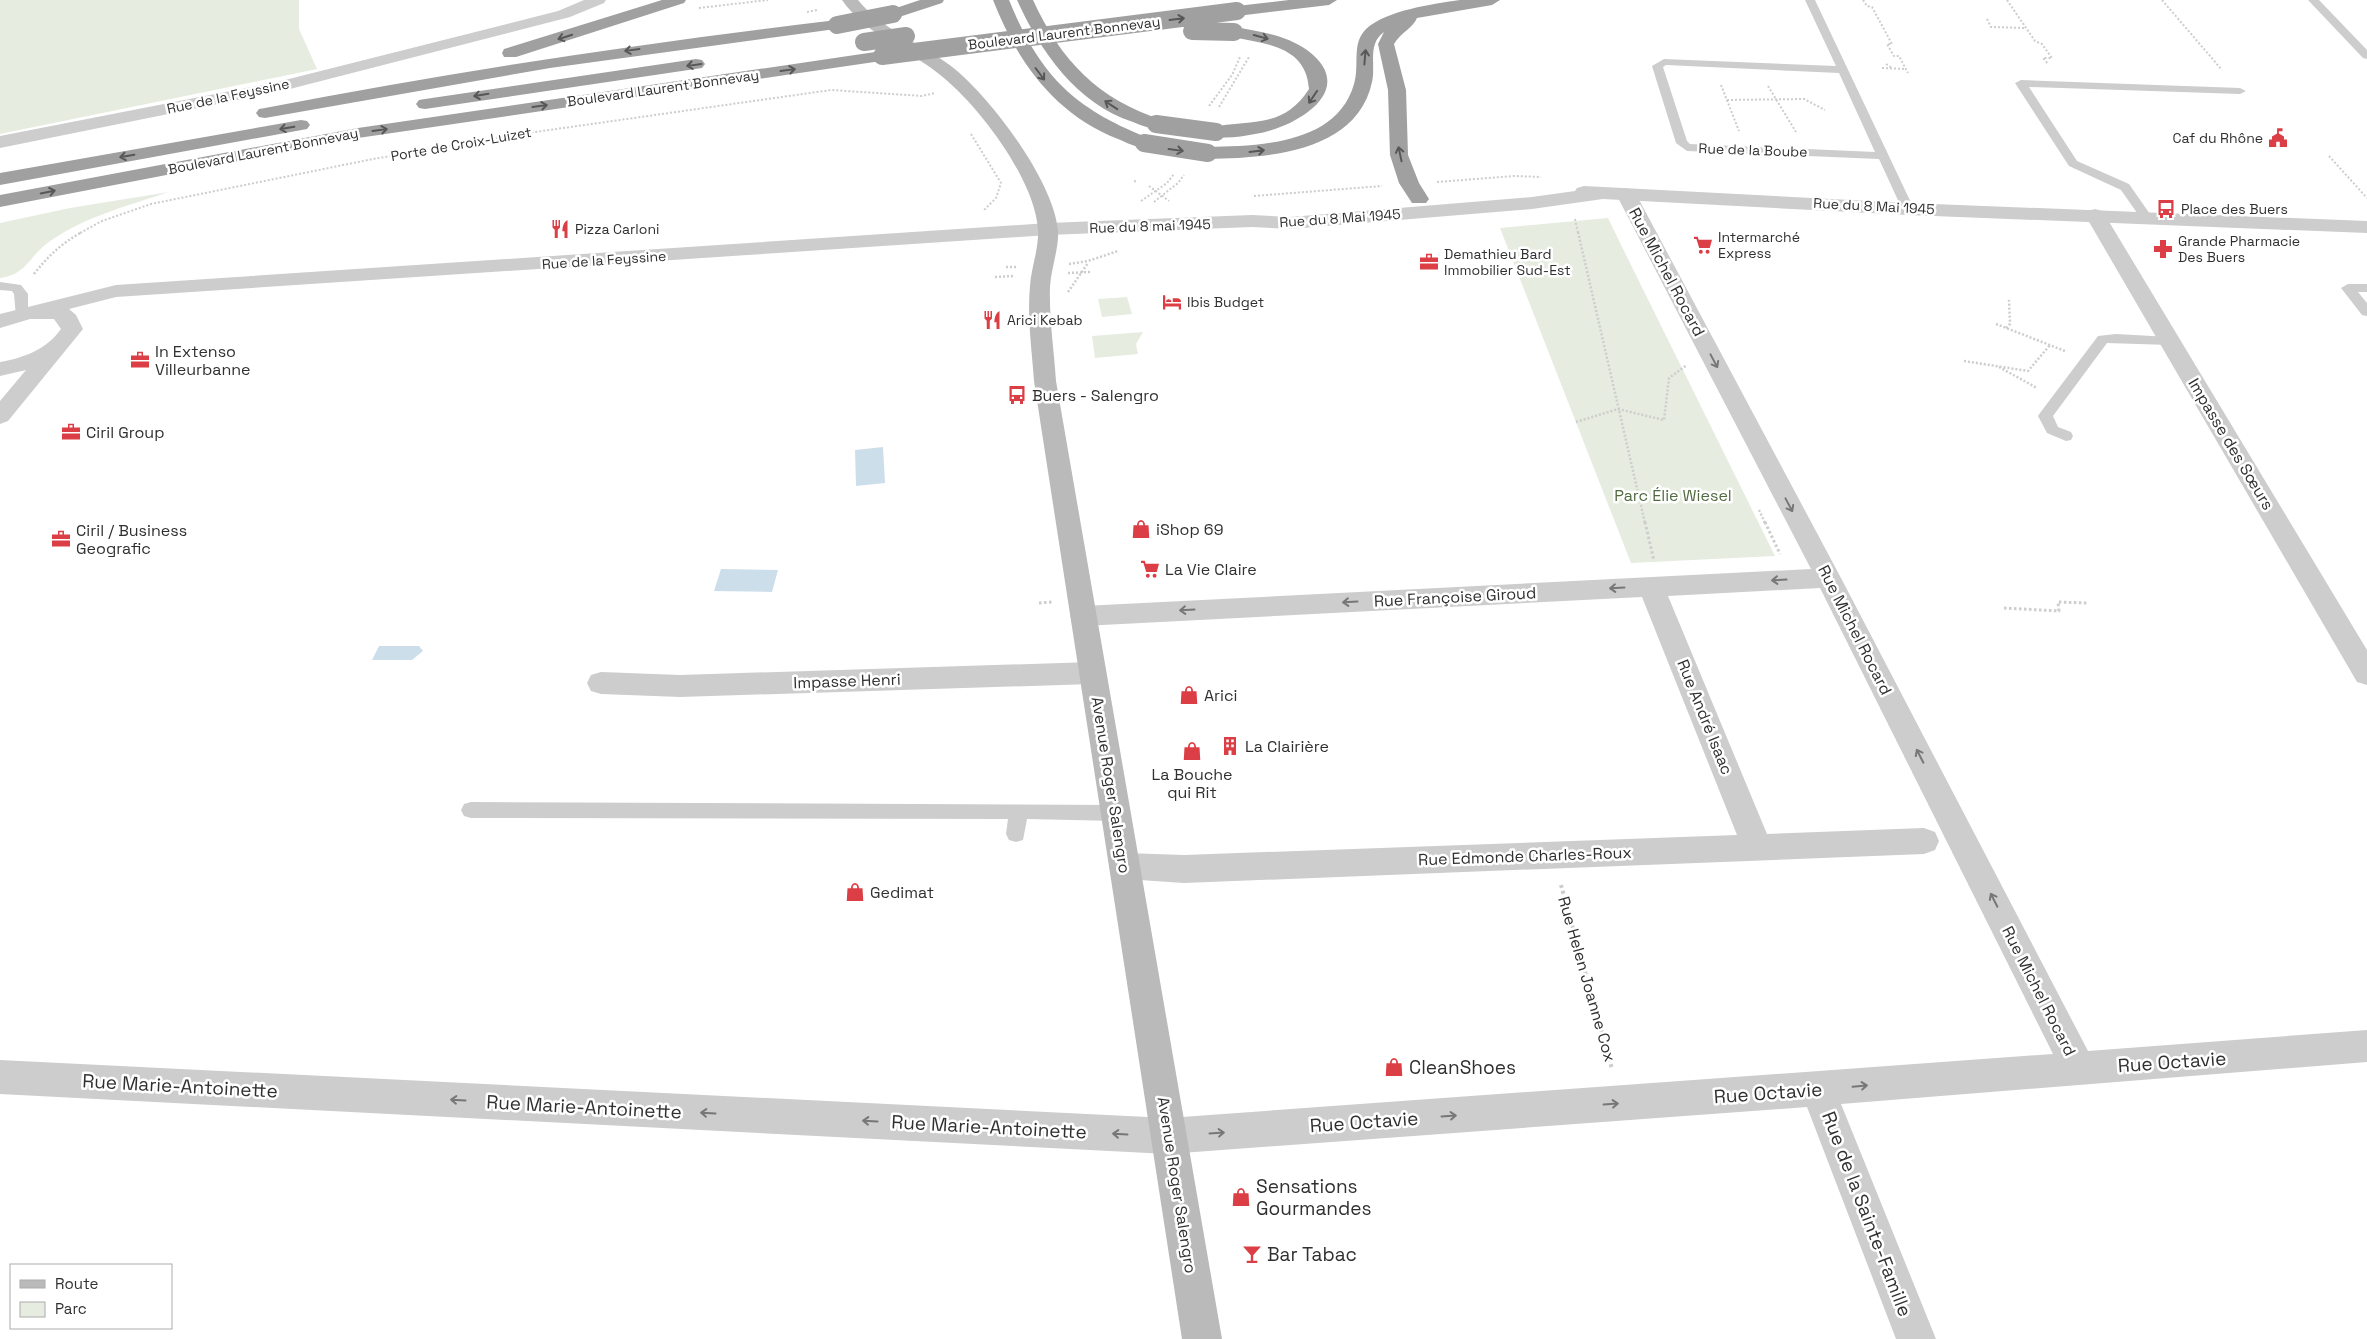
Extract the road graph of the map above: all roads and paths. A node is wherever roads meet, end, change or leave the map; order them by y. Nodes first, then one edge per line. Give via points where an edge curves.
1 (598, 0) edge
2 (678, 0) edge
3 (936, 0) edge
4 (1001, 0) edge
5 (1025, 0) edge
6 (1200, 0) edge
7 (1329, 0) edge
8 (1492, 0) edge
9 (1810, 0) edge
10 (1863, 0) edge
11 (2007, 0) edge
12 (2162, 0) edge
13 (2313, 0) edge
14 (856, 4) edge
15 (1103, 12) dead end
16 (1416, 14) junction
17 (1054, 18) dead end
18 (1987, 19) dead end
19 (996, 25) dead end
20 (2026, 28) junction
21 (920, 34) dead end
22 (937, 48) junction
23 (806, 50) dead end
24 (2367, 56) edge
25 (718, 62) dead end
26 (1713, 63) junction
27 (1886, 64) dead end
28 (1756, 65) junction
29 (2048, 65) dead end
30 (1882, 68) dead end
31 (1893, 69) junction
32 (1906, 69) junction
33 (1842, 70) junction
34 (1908, 73) dead end
35 (2240, 91) joint
36 (939, 92) dead end
37 (1727, 100) junction
38 (1776, 100) junction
39 (316, 103) junction
40 (412, 107) dead end
41 (1825, 110) dead end
42 (318, 122) dead end
43 (0, 142) edge
44 (1746, 150) junction
45 (1808, 152) junction
46 (1883, 156) junction
47 (2329, 156) dead end
48 (0, 166) edge
49 (0, 179) edge
50 (1134, 181) dead end
51 (1138, 182) dead end
52 (1149, 186) dead end
53 (1383, 186) dead end
54 (1626, 194) junction
55 (1249, 197) dead end
56 (2367, 198) edge
57 (0, 201) edge
58 (1172, 203) dead end
59 (1418, 206) junction
60 (1908, 209) junction
61 (2095, 215) junction
62 (2146, 217) junction
63 (1575, 218) dead end
64 (1252, 221) joint
65 (2367, 227) edge
66 (1048, 230) junction
67 (1121, 250) dead end
68 (0, 286) edge
69 (160, 288) junction
70 (2367, 288) edge
71 (1068, 295) dead end
72 (2009, 300) dead end
73 (25, 308) junction
74 (2367, 312) edge
75 (0, 321) edge
76 (1996, 324) dead end
77 (2006, 328) junction
78 (72, 329) junction
79 (2170, 341) junction
80 (2050, 345) junction
81 (57, 348) junction
82 (2087, 360) junction
83 (1964, 361) dead end
84 (1687, 365) dead end
85 (1997, 366) junction
86 (0, 369) edge
87 (0, 374) edge
88 (2058, 400) junction
89 (6, 408) edge
90 (1618, 409) junction
91 (1576, 422) dead end
92 (2066, 436) dead end
93 (1653, 576) junction
94 (1828, 578) junction
95 (1052, 602) dead end
96 (1039, 603) dead end
97 (2087, 604) dead end
98 (2004, 608) dead end
99 (1083, 616) junction
100 (1092, 673) junction
101 (2367, 674) edge
102 (601, 683) dead end
103 (471, 810) dead end
104 (1018, 810) junction
105 (1117, 814) junction
106 (1016, 834) dead end
107 (1924, 841) dead end
108 (1758, 848) junction
109 (1553, 856) junction
110 (1125, 866) junction
111 (2367, 1046) edge
112 (2079, 1069) junction
113 (0, 1077) edge
114 (1818, 1089) junction
115 (1622, 1104) junction
116 (1168, 1136) junction
117 (1202, 1339) edge
118 (1916, 1339) edge

1 - 43 street, Rue de la Feyssine via 564,14 282,86
2 -> 39 highway via 499,57 352,90
3 -> 39 highway, bridge via 893,14 837,25 550,62
4 -> 16 highway, bridge via 1012,31 1033,64 1057,94 1077,111 1100,126 1144,143 1208,154 1277,148 1305,140 1340,122 1359,100 1370,34 1383,24
22 -> 5 highway, bridge via 962,52 1137,35 1234,32 1274,40 1297,51 1315,70 1318,90 1309,104 1294,115 1249,130 1216,132 1156,124 1120,110 1072,74 1037,28
6 - 15 highway, Boulevard Laurent Bonnevay
22 -> 7 highway, Boulevard Laurent Bonnevay, bridge
8 - 16 highway
9 - 33 lane
10 - 32 path via 1872,7 1892,44 1887,44
11 - 20 path
12 - 35 path
13 - 24 lane
14 - 66 main road via 879,30 948,72 971,93 1030,174 1041,198
59 -> 16 highway via 1399,155 1397,90 1386,44 1392,32
17 - 19 highway, Boulevard Laurent Bonnevay
18 - 20 path via 1992,27
20 - 29 path via 2052,58 2043,58
21 - 23 highway, bridge
57 -> 22 highway, Boulevard Laurent Bonnevay, bridge via 358,133
25 -> 40 highway, Boulevard Laurent Bonnevay
26 - 28 lane, Rue de la Boube
26 - 37 path
26 - 44 lane, Rue de la Boube via 1664,62 1657,66 1682,143 1695,148
27 - 31 path
28 - 33 lane, Rue de la Boube
28 - 38 path
30 - 31 path
31 - 32 path
32 - 34 path
33 - 46 lane
35 - 62 lane via 2021,83 2072,163 2124,187
36 - 73 path, Porte de Croix-Luizet via 922,96 830,90 514,135 373,159 151,204 102,221 69,239 47,257
37 - 38 path
37 - 44 path
38 - 41 path via 1804,99
38 - 45 path
39 - 48 highway
42 -> 49 highway, Boulevard Laurent Bonnevay
44 - 45 lane, Rue de la Boube
45 - 46 lane, Rue de la Boube
46 - 60 lane
47 - 56 path
50 - 51 path
52 - 58 path
53 - 55 path
54 - 59 street, Rue du 8 Mai 1945 via 1603,193 1569,200
54 - 60 street, Rue du 8 Mai 1945
54 -> 94 street, Rue Michel Rocard
59 - 64 street, Rue du 8 Mai 1945 via 1290,223
60 - 61 street, Rue du 8 Mai 1945
61 - 62 street, Rue du 8 Mai 1945
61 - 79 street, Impasse des Sœurs
62 - 65 street, Rue du 8 Mai 1945
63 - 90 path
64 - 66 street, Rue du 8 mai 1945
66 - 69 street, Rue de la Feyssine
66 - 99 main road, Avenue Roger Salengro via 1041,275 1044,381
67 - 71 path via 1088,263 1069,288
68 - 73 lane via 16,288
69 - 73 street, Rue de la Feyssine
69 - 78 street, Rue de la Feyssine via 105,305 84,316
70 - 74 lane via 2348,288
72 - 77 path via 2010,324
73 - 75 street, Rue de la Feyssine
73 - 78 street via 67,316
76 - 77 path
77 - 80 path
78 - 81 street, Rue de la Feyssine
79 - 82 lane via 2104,339
79 - 101 street, Impasse des Sœurs
80 - 82 path
80 - 85 path via 2028,371
81 - 86 street via 27,363
81 - 89 street, Rue de la Feyssine
82 - 88 lane
83 - 85 path
84 - 90 path via 1669,378 1664,420
85 - 88 path
87 - 89 street via 9,387
88 - 92 lane via 2045,416 2052,430
90 - 91 path
90 - 93 path
94 -> 93 street, Rue Françoise Giroud
93 -> 99 street, Rue Françoise Giroud
93 - 108 street, Rue André Isaac
112 -> 94 street, Rue Michel Rocard
95 - 96 path
97 - 98 path via 2058,602 2059,611
99 - 100 main road, Avenue Roger Salengro
100 - 102 street, Impasse Henri via 680,686
100 - 105 main road, Avenue Roger Salengro
103 - 104 lane
104 - 105 lane
104 - 106 lane
105 - 110 main road, Avenue Roger Salengro
107 - 108 street, Rue Edmonde Charles-Roux
108 - 109 street, Rue Edmonde Charles-Roux
109 - 110 street, Rue Edmonde Charles-Roux via 1184,870
109 - 115 path, Rue Helen Joanne Cox
110 - 116 main road, Avenue Roger Salengro
111 - 112 street, Rue Octavie
114 -> 112 street, Rue Octavie
116 -> 113 street, Rue Marie-Antoinette
114 - 115 street, Rue Octavie
114 - 118 street, Rue de la Sainte-Famille
116 -> 115 street, Rue Octavie
116 - 117 main road, Avenue Roger Salengro

